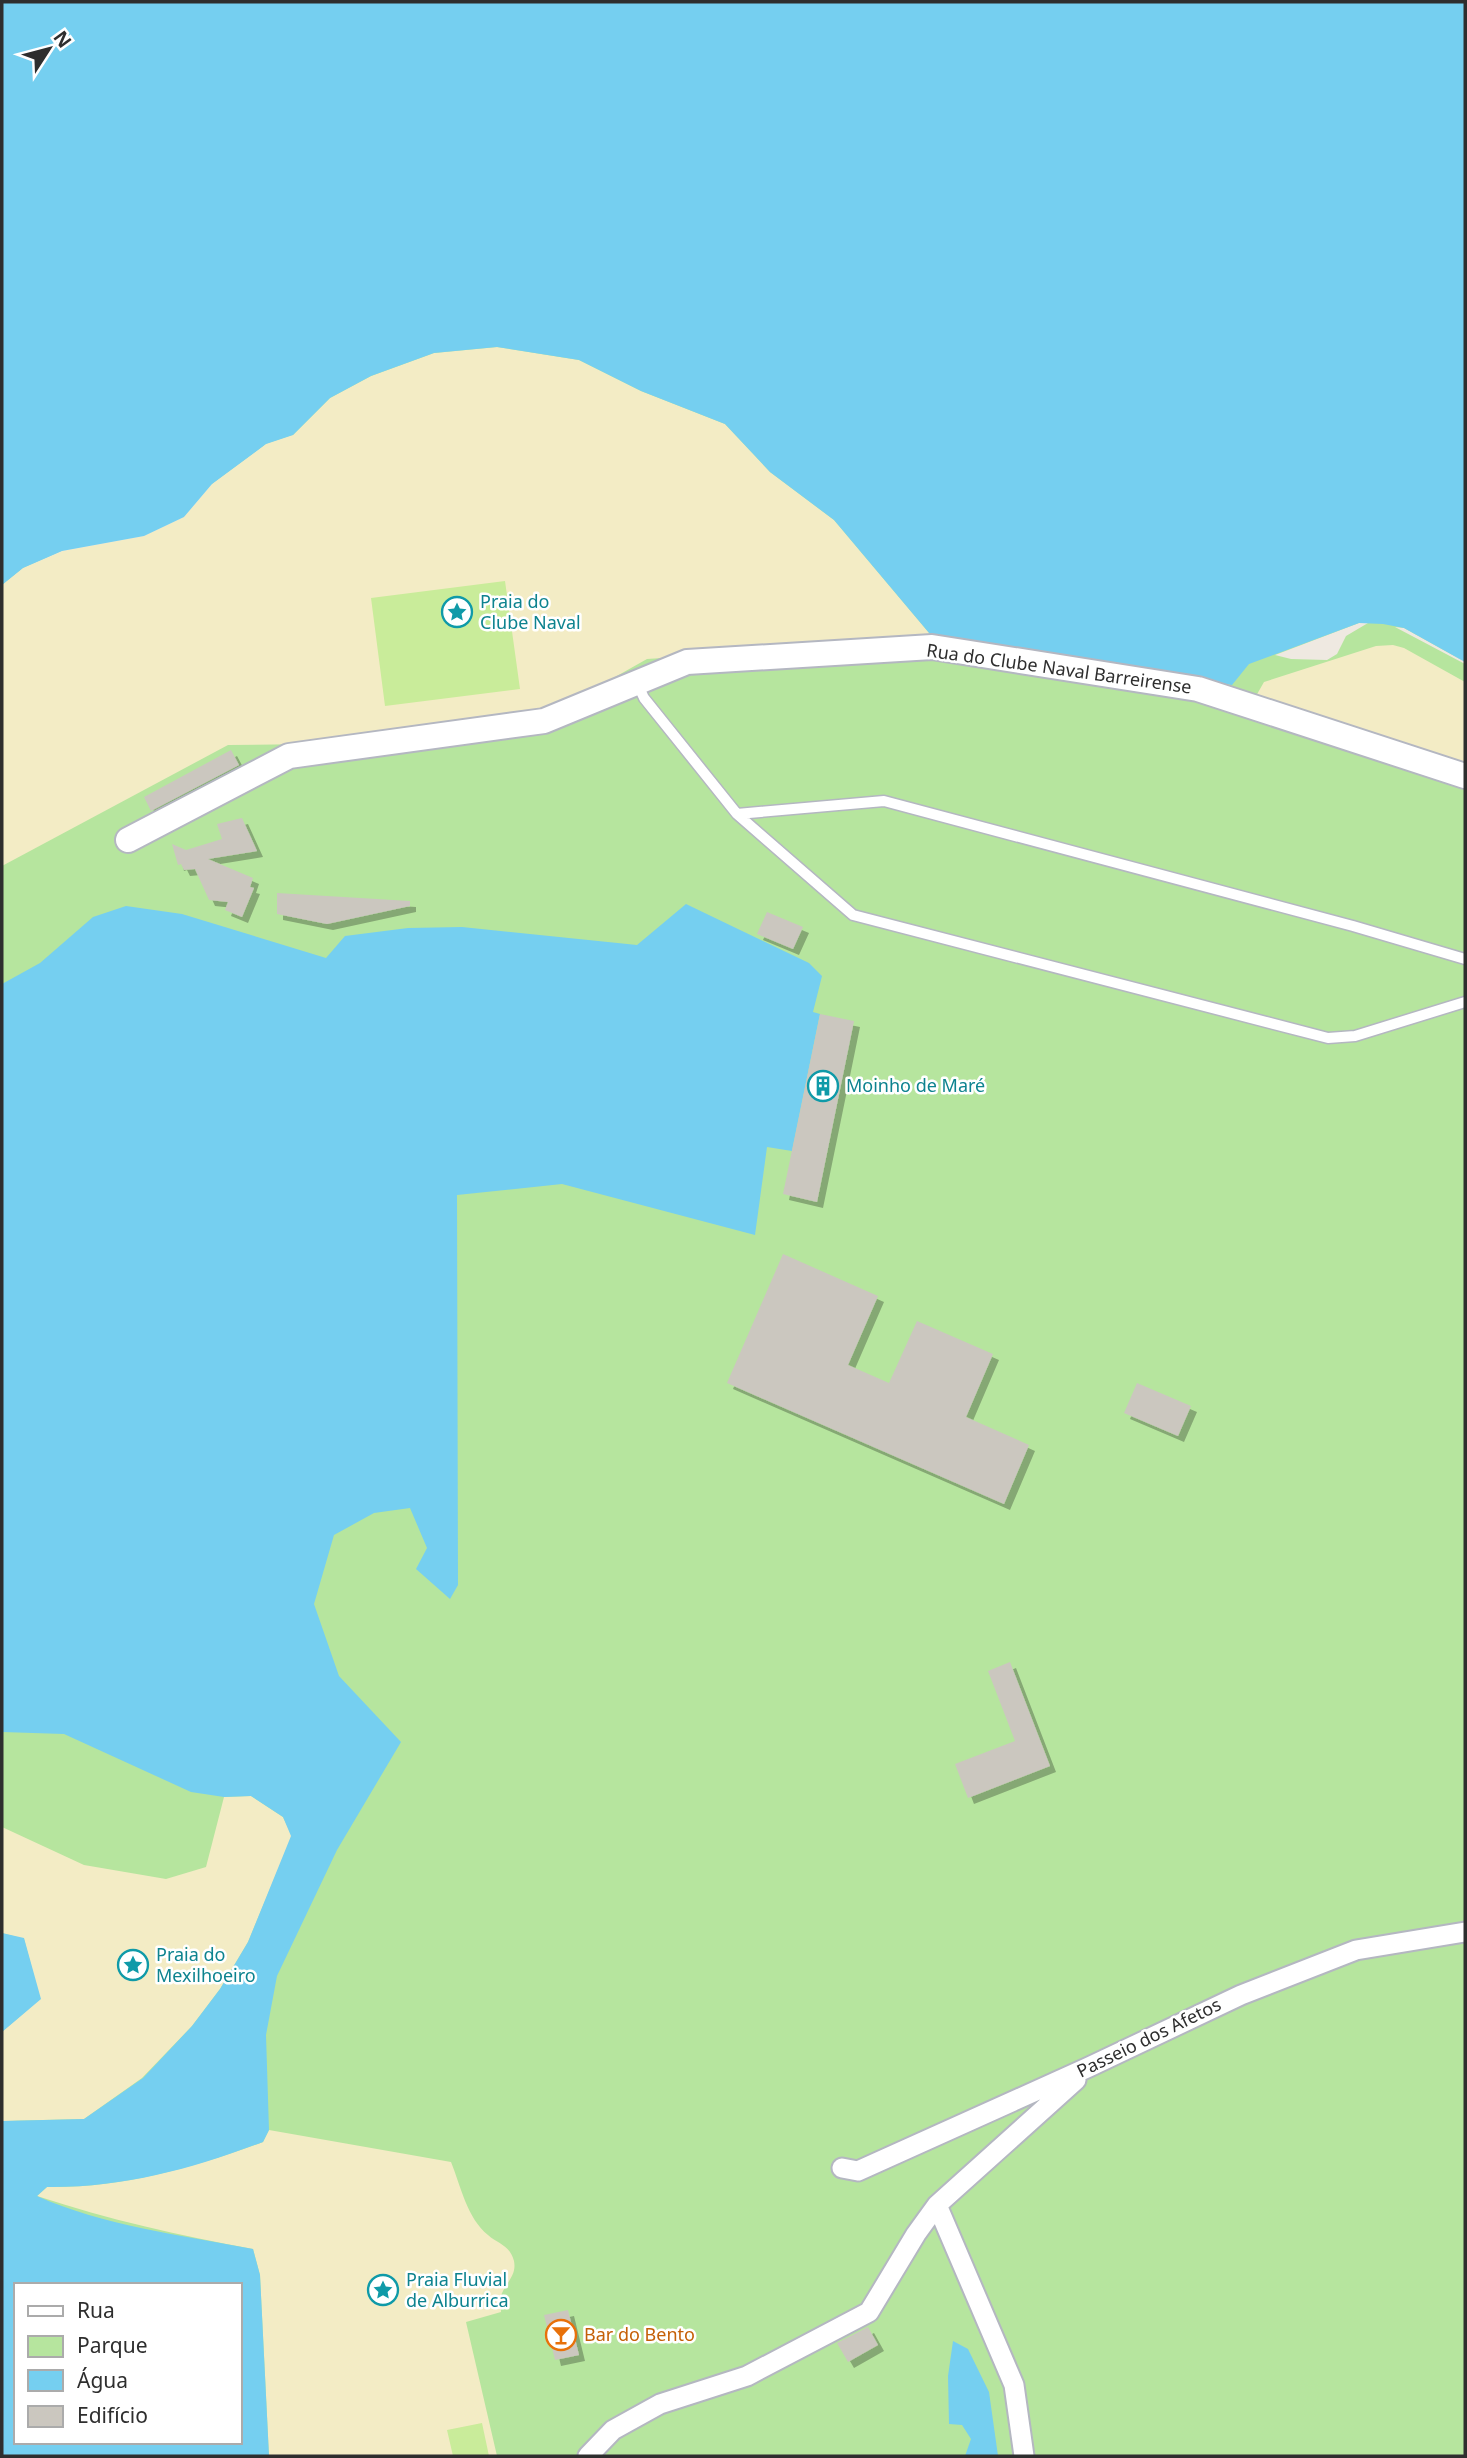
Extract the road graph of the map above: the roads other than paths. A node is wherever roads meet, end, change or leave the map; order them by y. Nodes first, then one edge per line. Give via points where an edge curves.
1 (637, 682) junction
2 (1465, 776) edge
3 (737, 814) junction
4 (128, 840) dead end
5 (1465, 959) edge
6 (1465, 1002) edge
7 (1465, 1932) edge
8 (1090, 2067) junction
9 (842, 2168) dead end
10 (937, 2205) junction
11 (589, 2456) edge
12 (1024, 2456) edge

1 - 2 street, Rua do Clube Naval Barreirense via 687,662 932,647 1198,689
1 - 3 lane via 644,698
1 - 4 street, Rua do Clube Naval Barreirense via 544,721 289,756
3 - 5 lane via 884,801
3 - 6 lane via 853,915 1328,1038 1355,1036
7 - 8 street, Passeio dos Afetos via 1356,1950 1241,1994
8 - 9 street, Passeio dos Afetos via 858,2171
8 - 10 street
10 - 11 street via 869,2312 747,2376 660,2404 613,2430
10 - 12 street via 1014,2385

